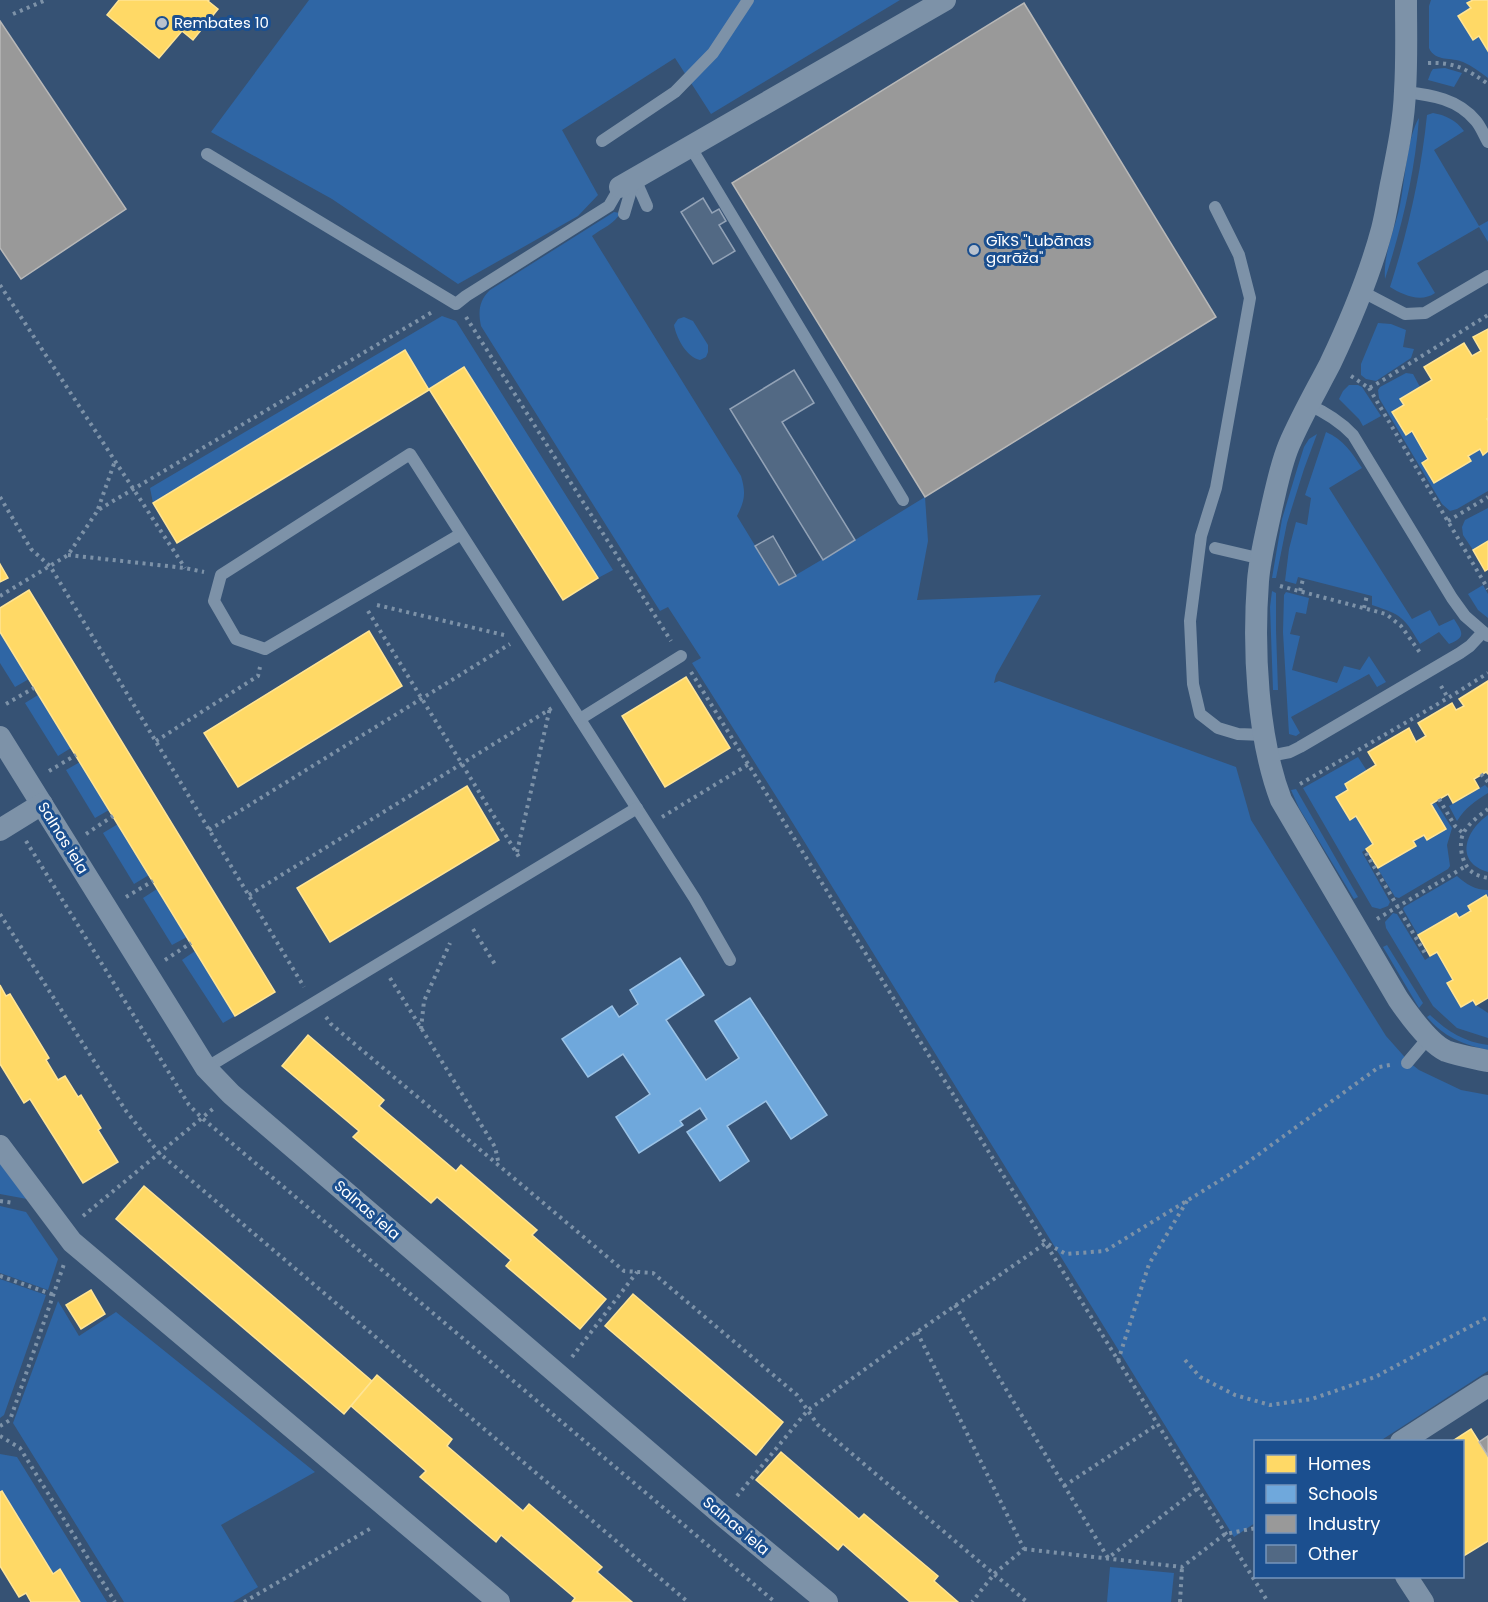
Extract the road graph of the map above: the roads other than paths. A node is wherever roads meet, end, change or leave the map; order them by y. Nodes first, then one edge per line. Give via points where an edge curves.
1 (748, 0) edge
2 (945, 0) edge
3 (1406, 0) edge
4 (1406, 92) junction
5 (602, 141) dead end
6 (1488, 142) edge
7 (690, 146) junction
8 (207, 154) dead end
9 (628, 183) junction
10 (647, 206) dead end
11 (1215, 207) dead end
12 (624, 214) dead end
13 (1488, 276) edge
14 (1361, 291) junction
15 (1307, 404) junction
16 (903, 500) dead end
17 (461, 534) junction
18 (1215, 548) dead end
19 (1260, 570) junction
20 (1485, 634) edge
21 (681, 656) road end
22 (580, 719) junction
23 (0, 737) edge
24 (1267, 745) junction
25 (42, 804) junction
26 (637, 808) junction
27 (0, 830) edge
28 (730, 960) dead end
29 (1429, 1037) junction
30 (1488, 1061) edge
31 (1407, 1063) road end
32 (206, 1068) junction
33 (0, 1146) edge
34 (1488, 1386) edge
35 (1404, 1440) edge
36 (1407, 1578) edge
37 (498, 1602) edge
38 (826, 1602) edge
39 (1423, 1602) edge

1 - 5 lane via 713,53 675,92
2 - 7 street
3 - 4 street
4 - 6 lane via 1445,99 1462,108 1476,121
4 - 14 street via 1382,229
7 - 9 street
7 - 16 lane
8 - 9 lane via 456,304 609,206
9 - 10 lane
9 - 12 lane
11 - 24 lane via 1239,255 1250,298 1216,488 1201,536 1190,621 1193,684 1200,714 1218,728
13 - 14 lane via 1425,313 1405,314
14 - 15 street
15 - 19 street via 1278,482
15 - 20 lane via 1329,414 1353,435 1452,598
17 - 17 lane via 410,454 221,574 214,601 236,639 265,649
17 - 22 lane
18 - 19 lane
19 - 24 street via 1257,654
20 - 24 lane via 1300,747 1290,752
21 - 22 lane
22 - 26 lane
23 - 25 street, Salnas iela
24 - 29 street via 1278,791 1294,822 1398,999
25 - 27 street
25 - 32 street, Salnas iela
26 - 28 lane
26 - 32 lane
29 - 30 street via 1444,1050
29 - 31 lane
32 - 38 street, Salnas iela via 231,1094
33 - 37 street via 72,1242
34 - 35 street
36 - 39 street

